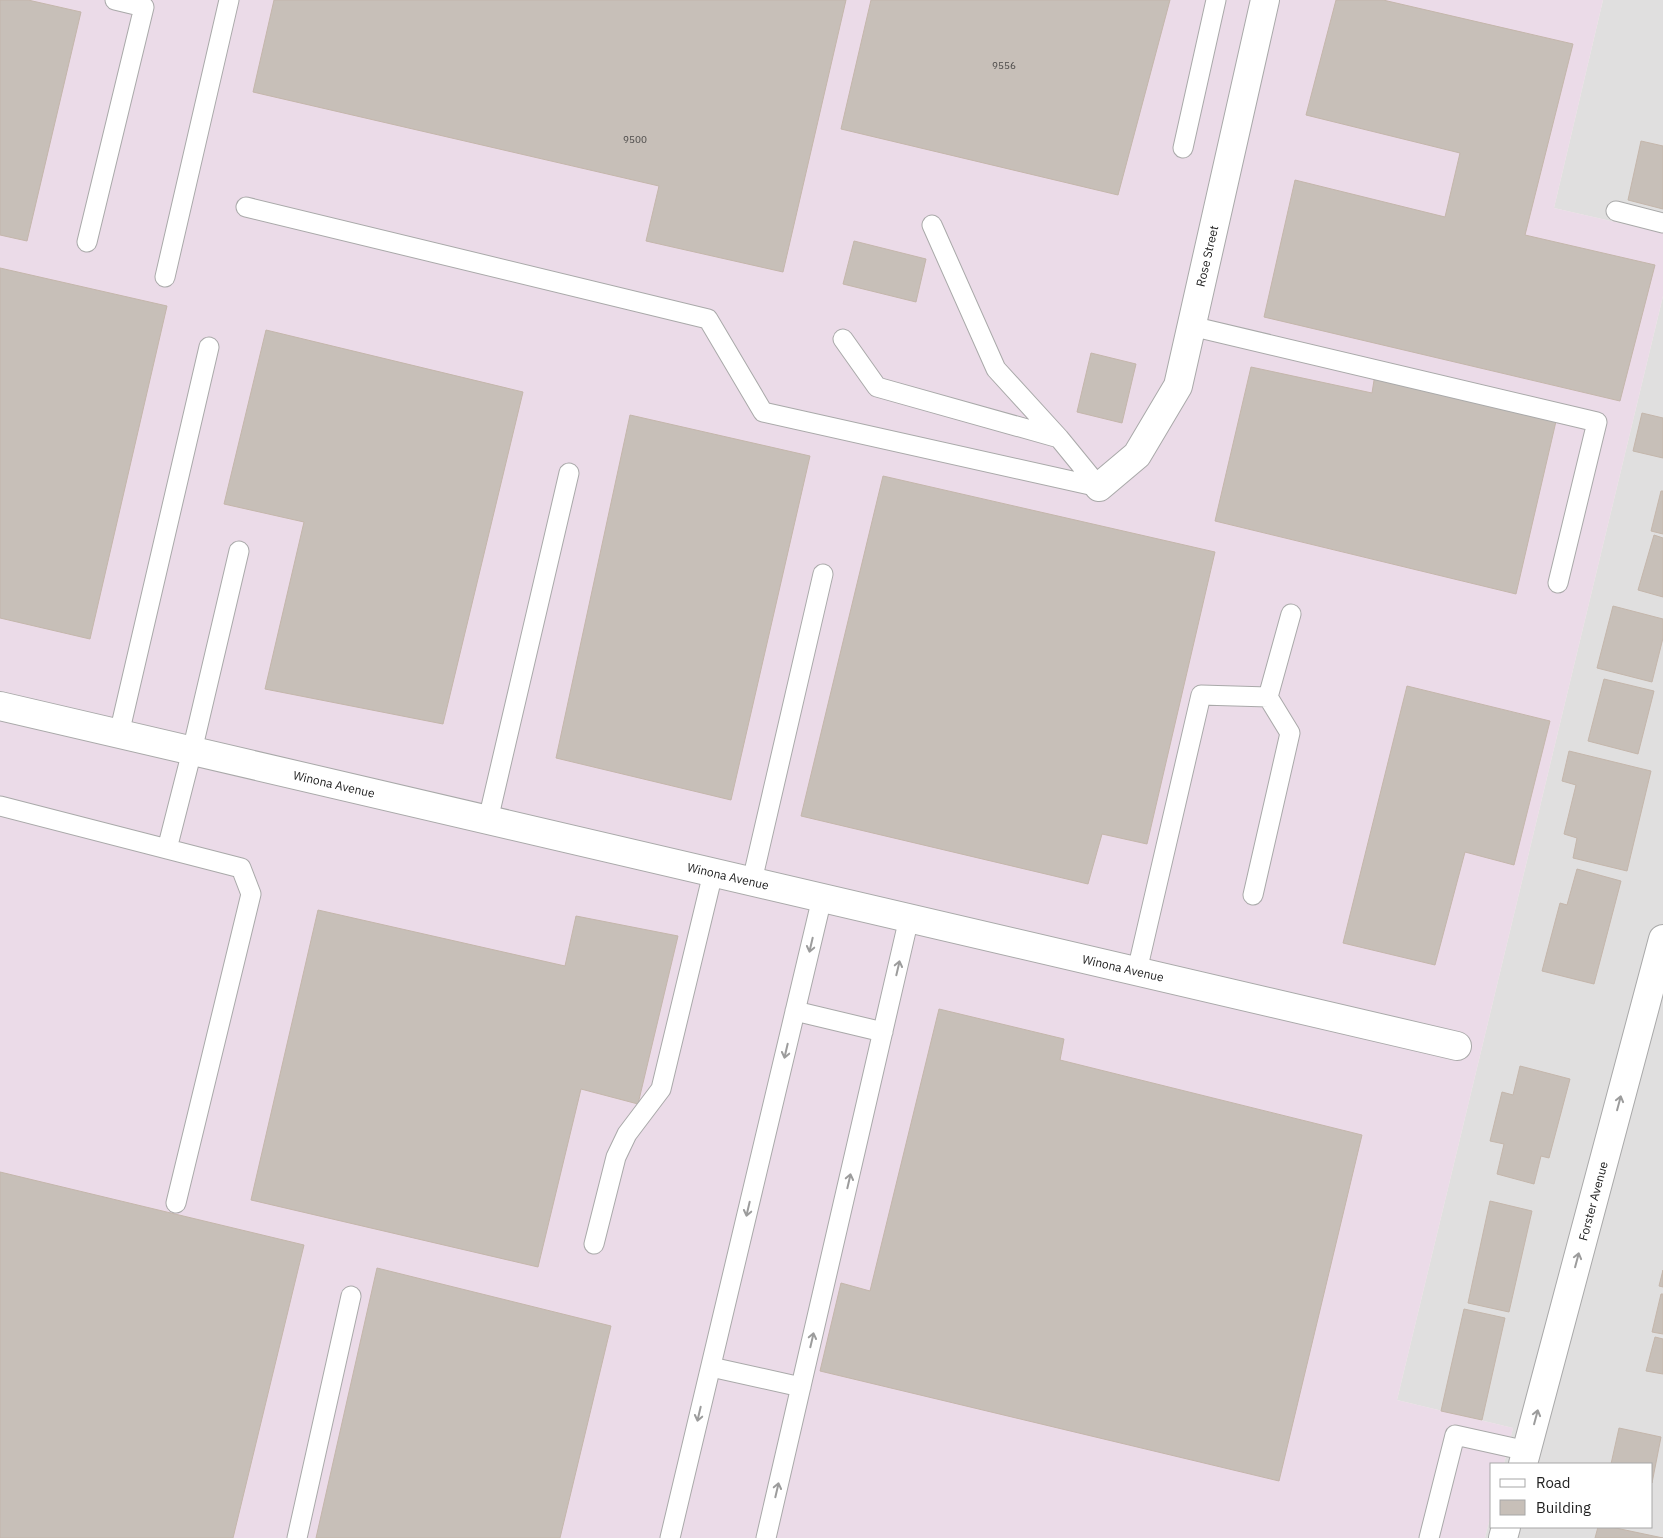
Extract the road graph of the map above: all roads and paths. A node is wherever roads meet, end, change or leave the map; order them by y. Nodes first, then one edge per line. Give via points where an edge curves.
1 (114, 0) edge
2 (229, 0) edge
3 (1216, 0) edge
4 (1265, 0) edge
5 (148, 3) edge
6 (1183, 148) dead end
7 (246, 207) dead end
8 (1616, 211) dead end
9 (1663, 223) edge
10 (932, 225) dead end
11 (87, 242) dead end
12 (165, 278) dead end
13 (1191, 326) junction
14 (843, 339) dead end
15 (209, 346) dead end
16 (1060, 438) junction
17 (569, 473) dead end
18 (1099, 487) junction
19 (239, 551) dead end
20 (823, 574) dead end
21 (1558, 583) dead end
22 (1291, 614) dead end
23 (1268, 697) junction
24 (0, 706) edge
25 (119, 734) junction
26 (192, 751) junction
27 (0, 806) edge
28 (488, 820) junction
29 (167, 849) junction
30 (713, 873) junction
31 (752, 881) junction
32 (1253, 895) dead end
33 (822, 898) junction
34 (910, 918) junction
35 (1663, 938) edge
36 (1137, 971) junction
37 (1655, 998) edge
38 (795, 1011) junction
39 (884, 1032) junction
40 (1457, 1046) dead end
41 (176, 1203) dead end
42 (594, 1244) dead end
43 (351, 1296) dead end
44 (711, 1367) junction
45 (801, 1387) junction
46 (1525, 1457) edge
47 (297, 1538) edge
48 (670, 1538) edge
49 (766, 1538) edge
50 (1429, 1538) edge

1 - 5 lane
2 - 12 lane
3 - 6 lane
4 - 13 street, Rose Street
5 - 11 lane
7 - 18 lane via 708,320 763,412
8 - 9 lane
10 - 16 lane via 996,370
13 - 18 street, Rose Street via 1178,386 1137,455
13 - 21 lane via 1597,422
14 - 16 lane via 877,387
15 - 25 lane
16 - 18 lane
17 - 28 lane
19 - 26 lane
20 - 31 lane
22 - 23 lane
23 - 32 lane via 1290,733
23 - 36 lane via 1201,695
24 - 25 street, Winona Avenue
25 - 26 street, Winona Avenue
26 - 28 street, Winona Avenue
26 - 29 lane
27 - 29 lane
28 - 30 street, Winona Avenue
29 - 41 lane via 241,868 251,894
30 - 31 street, Winona Avenue
30 - 42 lane via 661,1089 627,1134 616,1157
31 - 33 street, Winona Avenue
33 - 34 street, Winona Avenue
33 -> 38 lane
34 - 36 street, Winona Avenue
39 -> 34 lane
35 - 37 street, Forster Avenue
36 - 40 street, Winona Avenue
46 -> 37 street, Forster Avenue
38 - 39 lane
38 -> 44 lane
45 -> 39 lane
43 - 47 lane
44 - 45 lane
44 -> 48 lane
49 -> 45 lane
46 - 50 lane via 1455,1435

